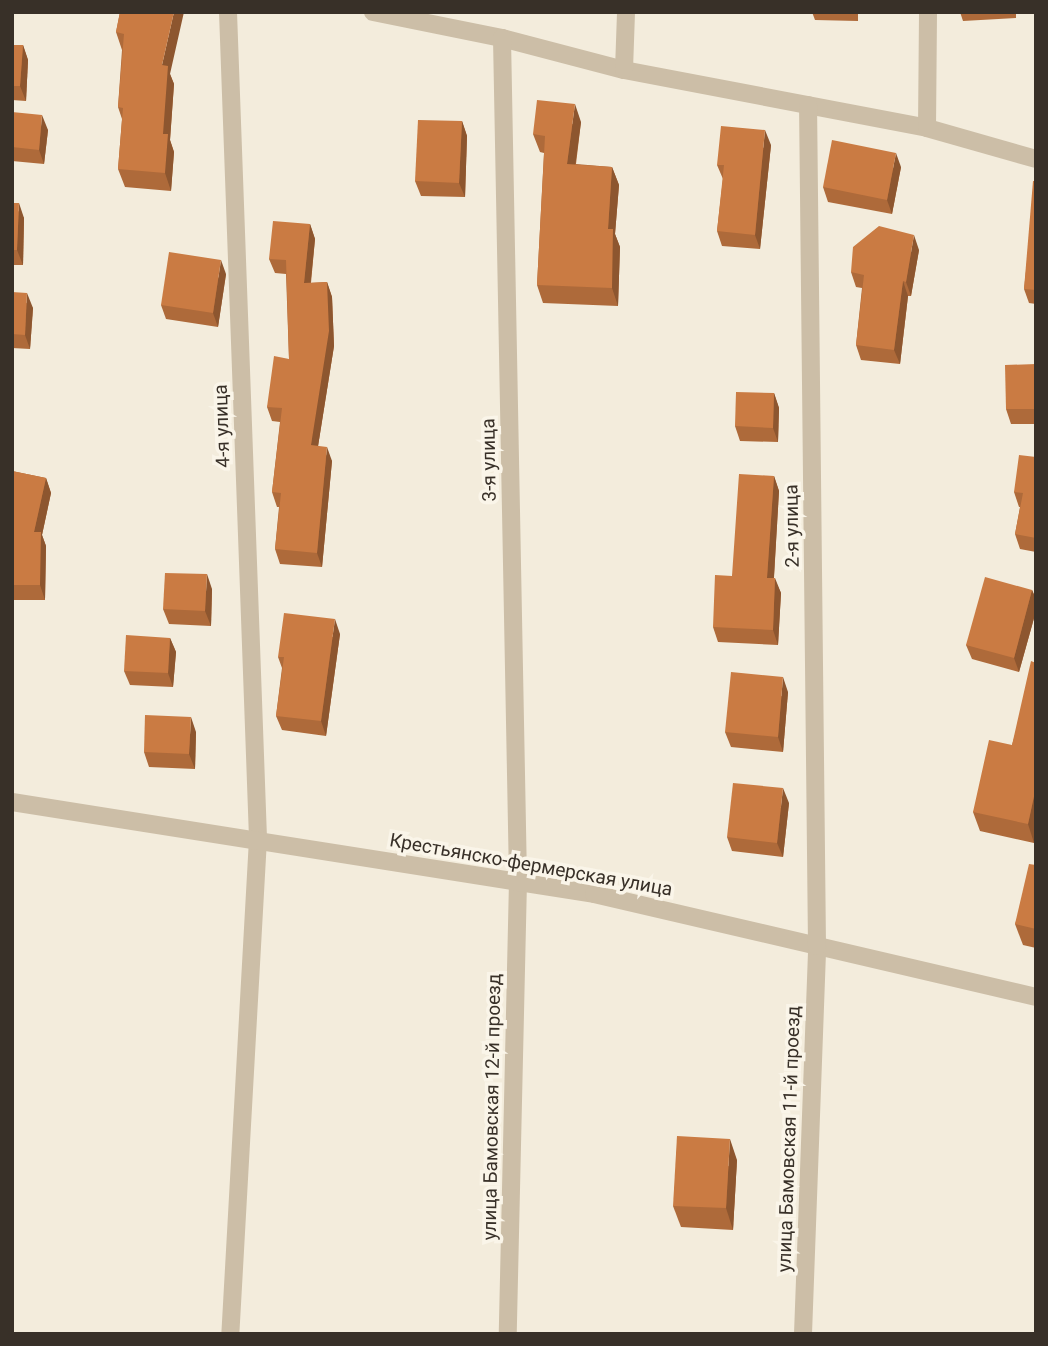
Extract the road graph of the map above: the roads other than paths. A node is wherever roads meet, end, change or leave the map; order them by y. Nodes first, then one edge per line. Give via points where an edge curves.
1 (228, 12) edge
2 (373, 12) edge
3 (626, 12) edge
4 (928, 12) edge
5 (502, 38) junction
6 (624, 70) junction
7 (808, 105) junction
8 (927, 128) junction
9 (1036, 159) edge
10 (12, 802) edge
11 (258, 839) junction
12 (518, 881) junction
13 (817, 946) junction
14 (1036, 997) edge
15 (230, 1334) edge
16 (508, 1334) edge
17 (803, 1334) edge

1 - 11 street, 4-я улица
2 - 5 street
3 - 6 street
4 - 8 street
5 - 6 street
5 - 12 street, 3-я улица
6 - 7 street
7 - 8 street
7 - 13 street, 2-я улица
8 - 9 street
10 - 11 street, Крестьянско-фермерская улица
11 - 12 street, Крестьянско-фермерская улица
11 - 15 street, 4-я улица
12 - 13 street, Крестьянско-фермерская улица
12 - 16 street, улица Бамовская 12-й проезд
13 - 14 street, Крестьянско-фермерская улица
13 - 17 street, улица Бамовская 11-й проезд

